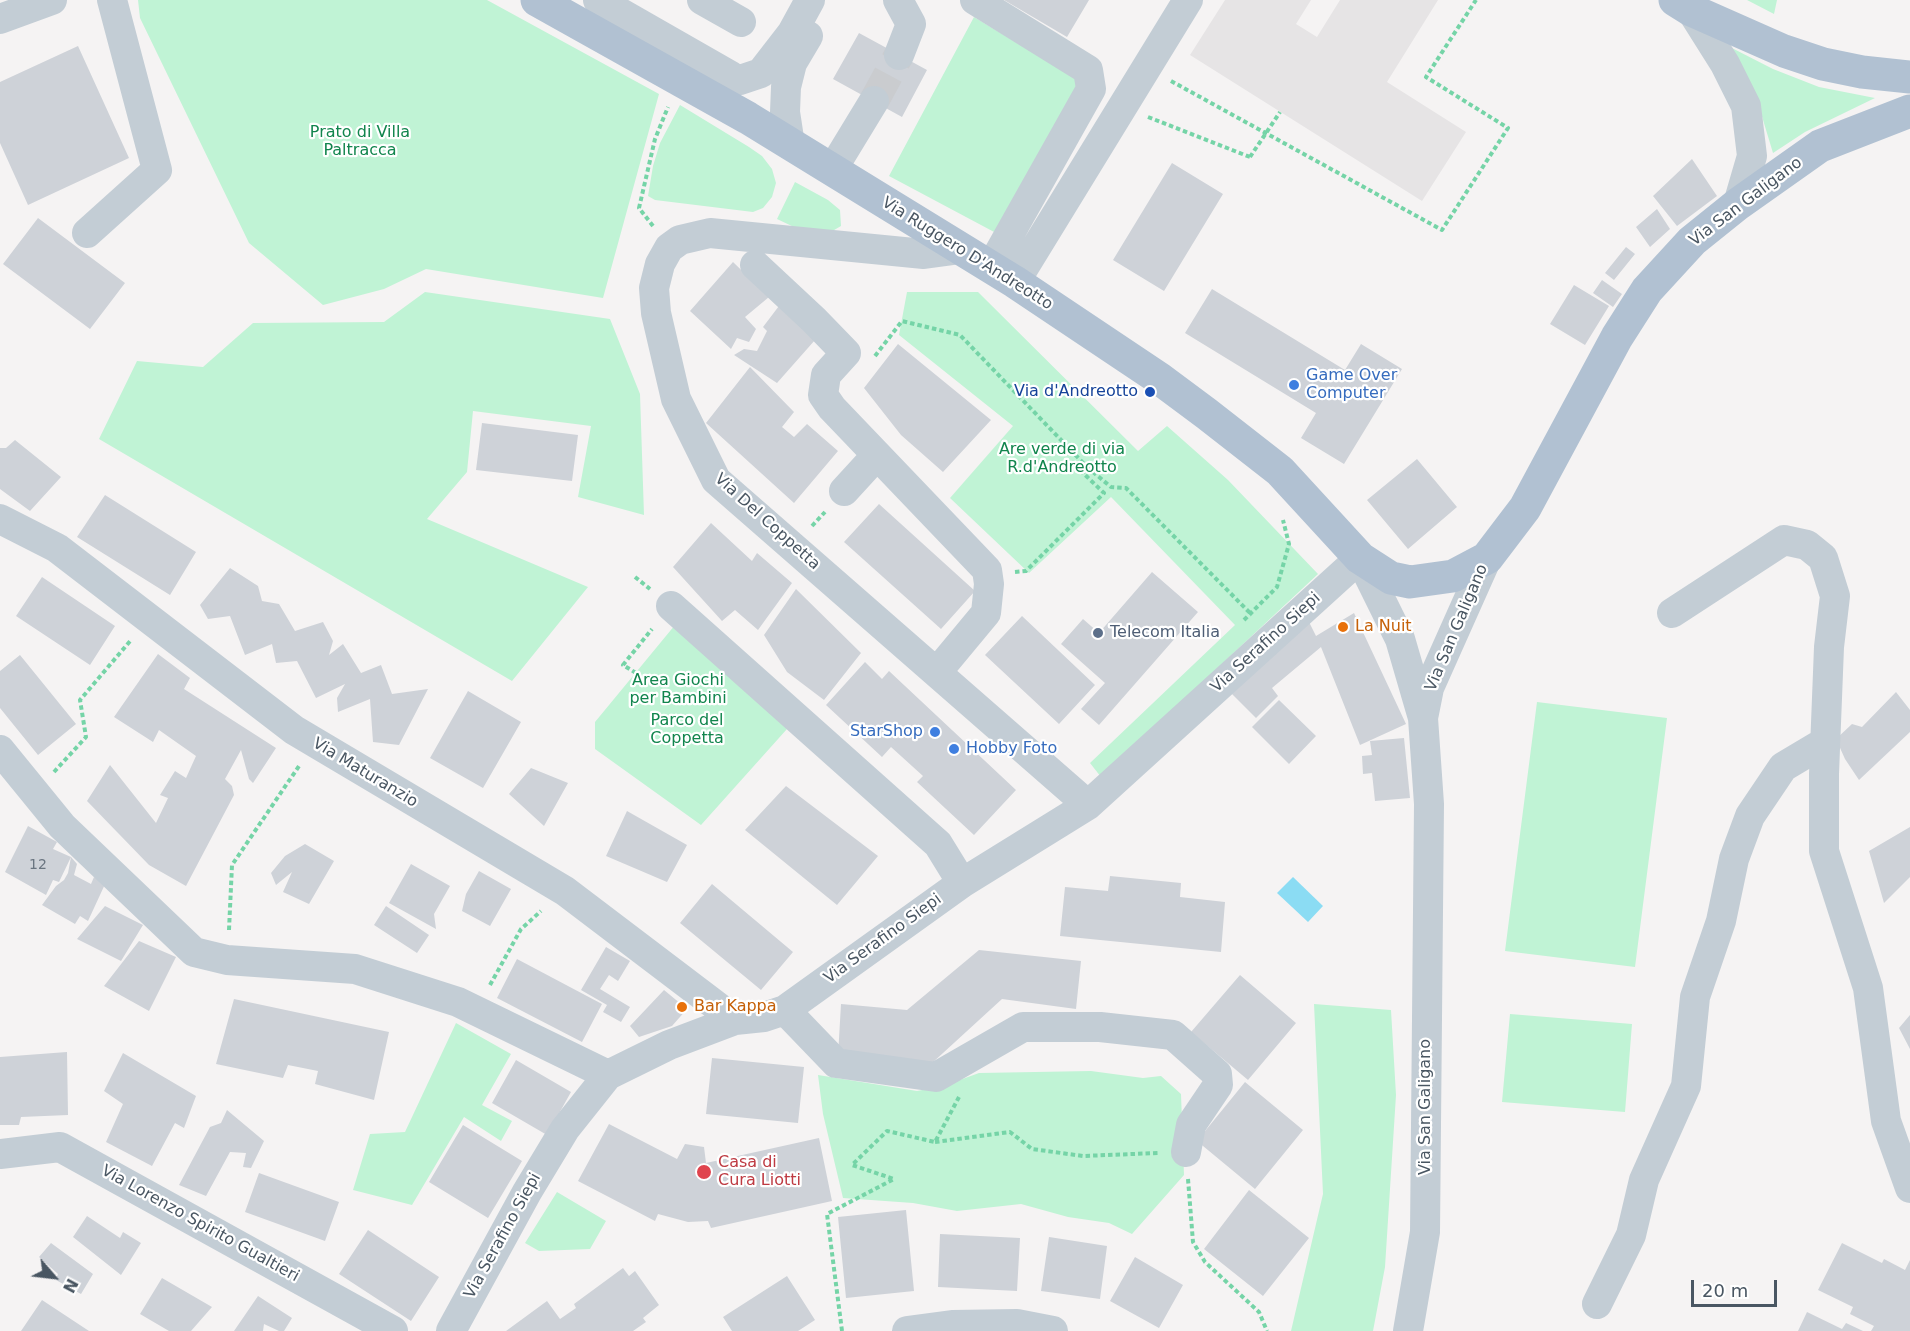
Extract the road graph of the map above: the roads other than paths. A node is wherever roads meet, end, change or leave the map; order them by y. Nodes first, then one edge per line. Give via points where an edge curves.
1 (52, 0) edge
2 (112, 0) edge
3 (537, 0) edge
4 (598, 0) edge
5 (702, 0) edge
6 (810, 0) edge
7 (830, 0) edge
8 (898, 0) edge
9 (975, 0) edge
10 (1188, 0) edge
11 (1683, 5) edge
12 (0, 20) edge
13 (741, 22) dead end
14 (899, 55) tunnel mouth
15 (662, 70) junction
16 (1910, 77) edge
17 (740, 80) junction
18 (874, 101) tunnel mouth
19 (1910, 111) edge
20 (790, 145) junction
21 (832, 170) junction
22 (1738, 204) junction
23 (87, 233) dead end
24 (961, 249) junction
25 (755, 265) dead end
26 (1003, 274) junction
27 (877, 455) junction
28 (844, 491) dead end
29 (0, 519) edge
30 (1359, 558) junction
31 (1487, 558) junction
32 (671, 606) road end
33 (1672, 613) dead end
34 (937, 672) junction
35 (1423, 718) junction
36 (1825, 742) junction
37 (0, 750) edge
38 (1088, 805) junction
39 (962, 883) junction
40 (785, 1010) junction
41 (735, 1020) junction
42 (608, 1075) junction
43 (1186, 1152) road end
44 (0, 1154) edge
45 (1910, 1188) edge
46 (1596, 1304) dead end
47 (393, 1331) edge
48 (451, 1331) edge
49 (907, 1331) edge
50 (1053, 1331) edge
51 (1408, 1331) edge

1 - 12 street
2 - 23 street via 157,170
3 - 15 main road, Via Ruggero D'Andreotto
4 - 17 street
5 - 13 street
6 - 17 street via 792,33 761,73
7 - 20 street via 792,63 785,112
8 - 14 street via 910,24
9 - 26 street via 1088,70 1091,89
10 - 26 street via 1122,107
11 - 16 main road via 1784,51 1823,64
11 - 22 street via 1725,64 1746,106 1752,156
15 - 17 street via 717,82
15 - 20 main road, Via Ruggero D'Andreotto
18 - 21 street
19 - 22 main road, Via San Galigano via 1820,146
20 - 21 main road, Via Ruggero D'Andreotto
21 - 24 main road, Via Ruggero D'Andreotto
22 - 31 main road, Via San Galigano via 1692,241 1647,290 1617,337 1525,508
24 - 26 main road, Via Ruggero D'Andreotto
24 - 34 street, Via Del Coppetta via 924,254 710,233 680,240 669,248 654,288 676,399 716,480
25 - 27 street via 846,353 826,375 823,395
26 - 30 main road, Via Ruggero D'Andreotto via 1160,379 1280,471
27 - 28 street
27 - 34 street via 987,570 986,613
29 - 41 street, Via Maturanzio via 57,548 294,730 565,891
30 - 31 main road, Via Ruggero D'Andreotto via 1391,578 1410,582 1453,576
30 - 35 street, Via Ruggero D'Andreotto via 1400,639
30 - 38 street, Via Serafino Siepi
31 - 35 street, Via San Galigano via 1429,688
32 - 39 street via 938,844
33 - 36 street via 1785,540 1807,545 1823,558 1835,596
34 - 38 street, Via Del Coppetta
35 - 51 street, Via San Galigano via 1428,804 1425,1222
36 - 45 street via 1824,851 1868,988 1886,1121
36 - 46 street via 1782,767 1750,816 1734,858 1721,921 1695,997 1686,1086 1644,1180 1631,1235
37 - 42 street via 62,826 194,952 227,960 355,969 458,1002
38 - 39 street, Via Serafino Siepi
39 - 40 street, Via Serafino Siepi
40 - 41 street, Via Serafino Siepi
40 - 43 street via 836,1063 936,1077 1023,1027 1100,1028 1173,1035 1217,1074 1218,1085 1191,1125
41 - 42 street, Via Serafino Siepi via 669,1045
42 - 48 street, Via Serafino Siepi via 565,1129 526,1192
44 - 47 street, Via Lorenzo Spirito Gualtieri via 60,1147
49 - 50 street via 952,1325 1017,1324

